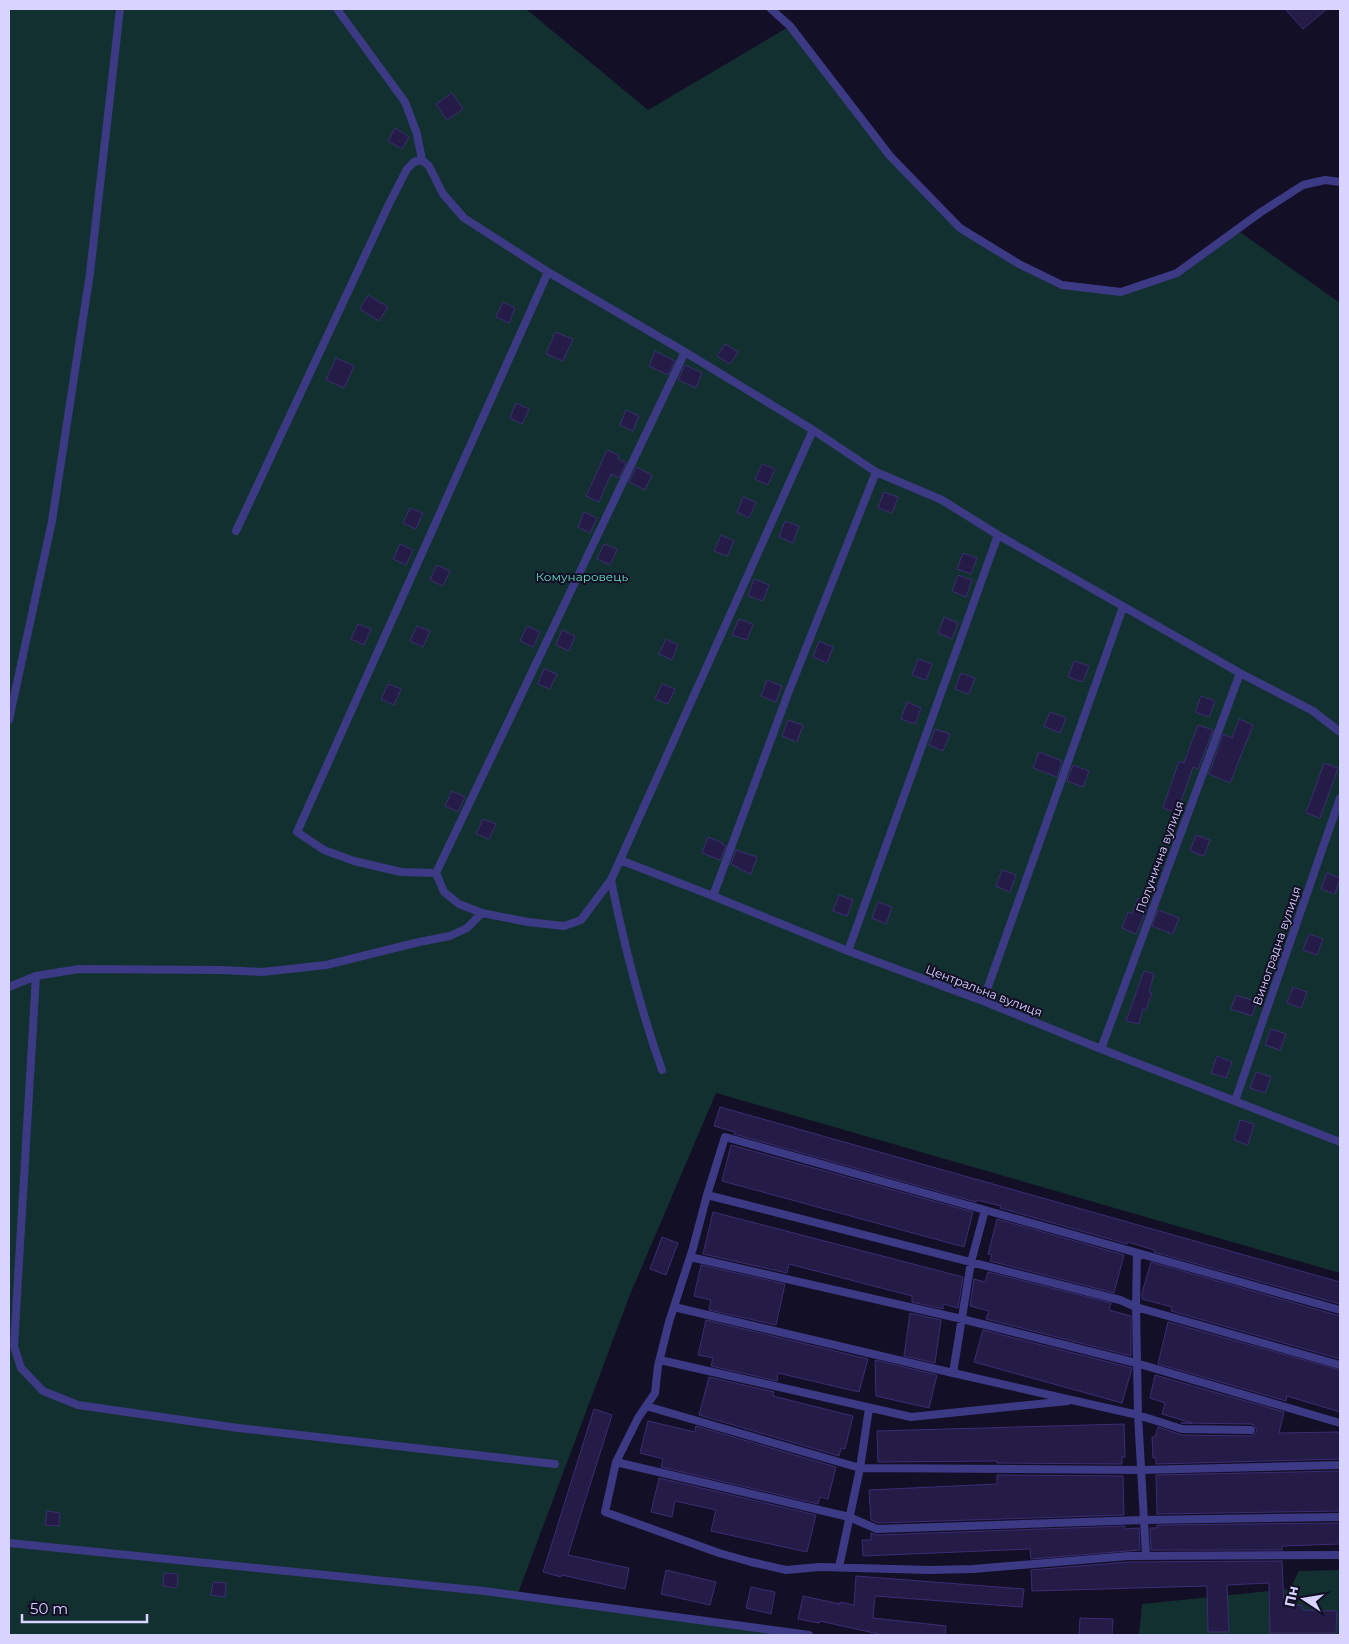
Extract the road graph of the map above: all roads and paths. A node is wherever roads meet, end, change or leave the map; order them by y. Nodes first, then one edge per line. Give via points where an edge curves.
1 (120, 9) edge
2 (337, 9) edge
3 (771, 9) edge
4 (422, 160) junction
5 (1340, 182) edge
6 (548, 272) junction
7 (685, 352) junction
8 (813, 430) junction
9 (876, 472) junction
10 (236, 531) dead end
11 (998, 535) junction
12 (1123, 607) junction
13 (1240, 673) junction
14 (9, 720) edge
15 (1340, 732) edge
16 (1340, 798) edge
17 (620, 860) junction
18 (436, 873) junction
19 (611, 880) junction
20 (713, 896) junction
21 (482, 913) junction
22 (848, 951) junction
23 (36, 976) junction
24 (9, 987) edge
25 (983, 1002) junction
26 (1101, 1049) junction
27 (662, 1070) dead end
28 (1235, 1101) junction
29 (1340, 1142) edge
30 (707, 1195) junction
31 (984, 1210) junction
32 (1137, 1253) junction
33 (690, 1258) junction
34 (972, 1262) junction
35 (674, 1307) junction
36 (1136, 1307) junction
37 (1340, 1310) edge
38 (962, 1318) junction
39 (660, 1360) junction
40 (1136, 1363) junction
41 (1340, 1365) edge
42 (953, 1373) junction
43 (1075, 1400) junction
44 (646, 1406) junction
45 (869, 1408) junction
46 (1138, 1414) junction
47 (1340, 1423) edge
48 (1251, 1430) dead end
49 (616, 1462) junction
50 (555, 1464) dead end
51 (1340, 1465) edge
52 (860, 1468) junction
53 (1140, 1470) junction
54 (1340, 1517) edge
55 (849, 1518) junction
56 (1143, 1520) junction
57 (9, 1543) edge
58 (1340, 1555) edge
59 (1146, 1556) junction
60 (839, 1567) junction
61 (809, 1635) edge

1 - 14 lane via 90,273 55,502
2 - 4 lane via 405,102 417,134
3 - 5 lane via 790,26 890,156 960,228 1019,264 1062,285 1120,292 1177,274 1303,185 1325,180
4 - 6 lane via 429,166 443,194 464,218
4 - 10 lane via 407,169 389,204
6 - 7 lane
6 - 18 lane via 298,832 324,850 354,861 401,872
7 - 8 lane
7 - 18 lane
8 - 9 lane
8 - 17 lane
9 - 11 lane via 942,500
9 - 20 lane via 787,696
11 - 12 lane
11 - 22 lane
12 - 13 lane
12 - 25 lane
13 - 15 lane via 1313,711
13 - 26 lane, Полунична вулиця
16 - 28 lane, Виноградна вулиця
17 - 19 lane
17 - 20 lane, Центральна вулиця
18 - 21 lane via 444,892 459,904
19 - 21 lane via 581,920 564,926
19 - 27 lane via 623,940
20 - 22 lane, Центральна вулиця
21 - 23 lane via 467,928 450,936 298,969 262,972 79,969
22 - 25 lane, Центральна вулиця
23 - 24 lane
23 - 50 lane via 14,1346 20,1368 43,1391 78,1405 238,1428
25 - 26 lane, Центральна вулиця
26 - 28 lane, Центральна вулиця
28 - 29 lane, Центральна вулиця
30 - 31 lane via 725,1137
30 - 33 lane
30 - 34 lane
31 - 32 lane
31 - 34 lane
32 - 36 lane
32 - 37 lane
33 - 35 lane
33 - 38 lane
34 - 36 lane via 1120,1300
34 - 38 lane
35 - 39 lane
35 - 42 lane
36 - 40 lane
36 - 41 lane
38 - 40 lane
38 - 42 lane
39 - 44 lane via 655,1393
39 - 45 lane
40 - 46 lane
40 - 47 lane
42 - 43 lane
43 - 45 lane via 910,1417
43 - 46 lane
44 - 49 lane
44 - 52 lane
45 - 52 lane
46 - 48 lane via 1182,1429
46 - 53 lane
49 - 55 lane
49 - 60 lane via 605,1512 751,1562 786,1570
51 - 53 lane
52 - 53 lane
52 - 55 lane
53 - 56 lane
54 - 56 lane
55 - 56 lane via 877,1529
55 - 60 lane
56 - 59 lane
57 - 61 lane via 484,1591
58 - 59 lane
59 - 60 lane via 972,1569

